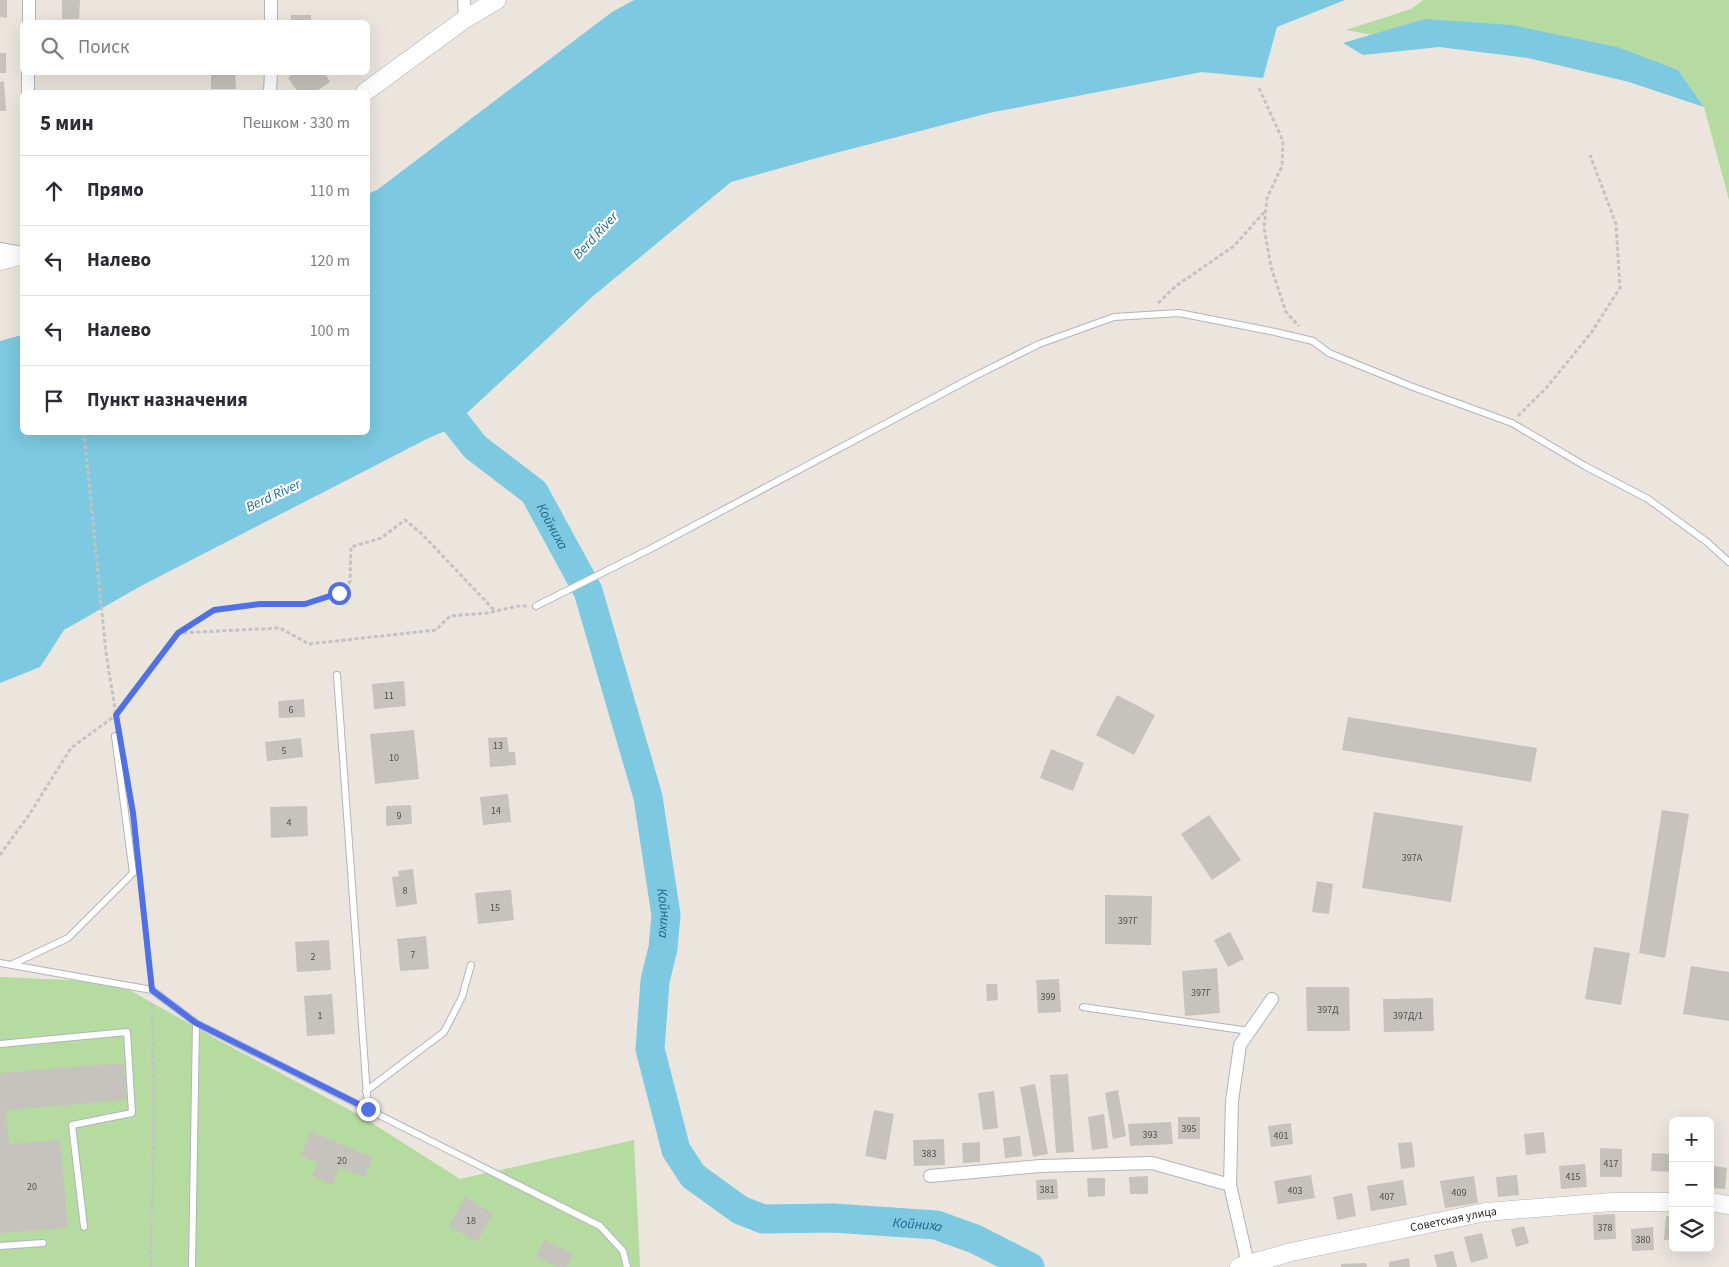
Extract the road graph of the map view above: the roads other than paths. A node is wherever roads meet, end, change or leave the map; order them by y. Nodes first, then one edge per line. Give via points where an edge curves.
1 (29, 0) edge
2 (271, 0) edge
3 (464, 0) edge
4 (497, 0) edge
5 (465, 19) junction
6 (29, 20) edge
7 (271, 20) edge
8 (28, 75) edge
9 (270, 75) edge
10 (28, 90) edge
11 (270, 90) edge
12 (368, 90) edge
13 (0, 249) edge
14 (20, 254) edge
15 (20, 255) edge
16 (0, 261) edge
17 (1729, 562) edge
18 (536, 606) road end
19 (337, 675) dead end
20 (117, 735) road end
21 (0, 963) edge
22 (11, 965) junction
23 (471, 965) dead end
24 (1272, 999) dead end
25 (1083, 1007) dead end
26 (196, 1023) junction
27 (1249, 1032) junction
28 (0, 1044) edge
29 (366, 1091) junction
30 (368, 1109) junction
31 (930, 1176) dead end
32 (1230, 1185) junction
33 (1669, 1202) edge
34 (1714, 1203) edge
35 (1729, 1205) edge
36 (84, 1227) dead end
37 (43, 1243) dead end
38 (0, 1246) edge
39 (1243, 1265) edge
40 (192, 1267) edge
41 (627, 1267) edge

1 - 6 street
2 - 7 street
3 - 5 street
4 - 5 main road
5 - 12 main road
8 - 10 street
9 - 11 street
13 - 14 street
15 - 16 main road
17 - 18 lane via 1648,499 1512,423 1413,388 1329,353 1313,341 1179,313 1114,317 1039,344
19 - 29 lane
20 - 22 lane via 133,873 68,938
21 - 22 lane
22 - 26 lane via 152,990
23 - 29 lane via 462,997 444,1032
24 - 27 street
25 - 27 lane
26 - 30 lane
26 - 40 lane
27 - 32 street via 1240,1045 1232,1101
28 - 36 lane via 127,1032 132,1113 72,1125
29 - 30 lane
30 - 41 lane via 600,1226 622,1251
31 - 32 street via 1040,1166 1152,1163
32 - 39 street
33 - 39 main road, Советская улица via 1612,1202 1486,1212
34 - 35 main road
37 - 38 lane

